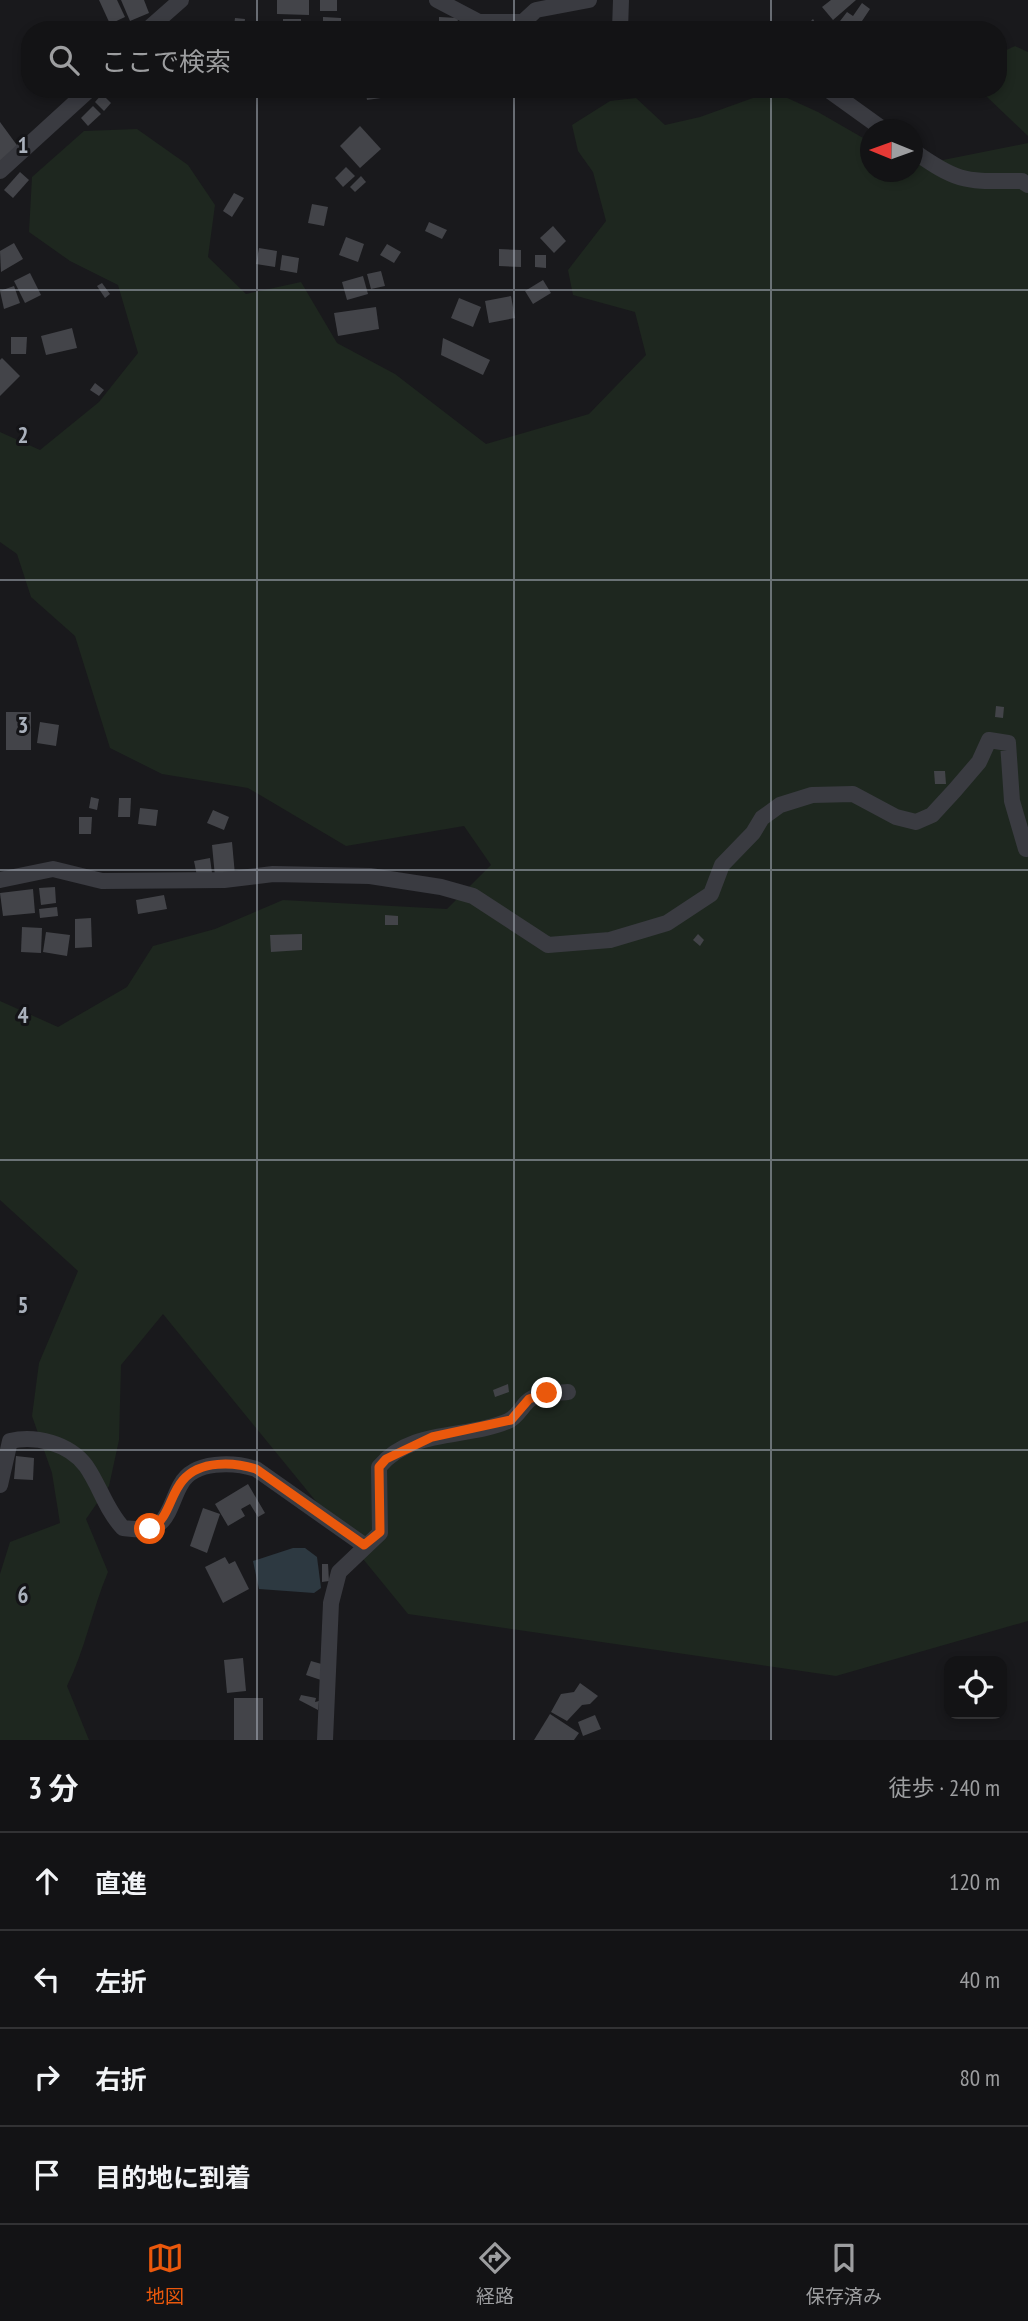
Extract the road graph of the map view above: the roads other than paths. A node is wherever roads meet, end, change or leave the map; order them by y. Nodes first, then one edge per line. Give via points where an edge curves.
1 (181, 0) edge
2 (437, 0) edge
3 (589, 0) edge
4 (621, 0) edge
5 (156, 21) edge
6 (477, 21) edge
7 (524, 21) edge
8 (620, 21) edge
9 (79, 98) edge
10 (840, 98) edge
11 (869, 119) edge
12 (923, 158) edge
13 (0, 172) edge
14 (1028, 185) edge
15 (1026, 849) dead end
16 (0, 880) edge
17 (568, 1392) dead end
18 (0, 1485) edge
19 (364, 1545) junction
20 (326, 1740) edge

1 - 5 street
2 - 6 street
3 - 7 street via 536,10
4 - 8 street
9 - 13 street
10 - 11 street
12 - 14 street via 944,173 967,181 1022,181
15 - 16 street via 1013,801 1008,743 989,740 979,762 955,790 932,815 916,822 896,817 853,794 812,795 780,805 762,818 722,865 711,894 667,923 610,940 548,945 473,896 370,876 273,874 224,880 102,881 53,869
17 - 19 street via 529,1399 511,1420 432,1437 386,1459 379,1467 380,1532
18 - 19 street via 10,1441 52,1442 85,1464 112,1517 123,1528 150,1529 161,1523 182,1480 213,1465 237,1463 256,1469
19 - 20 street via 338,1572 331,1602

